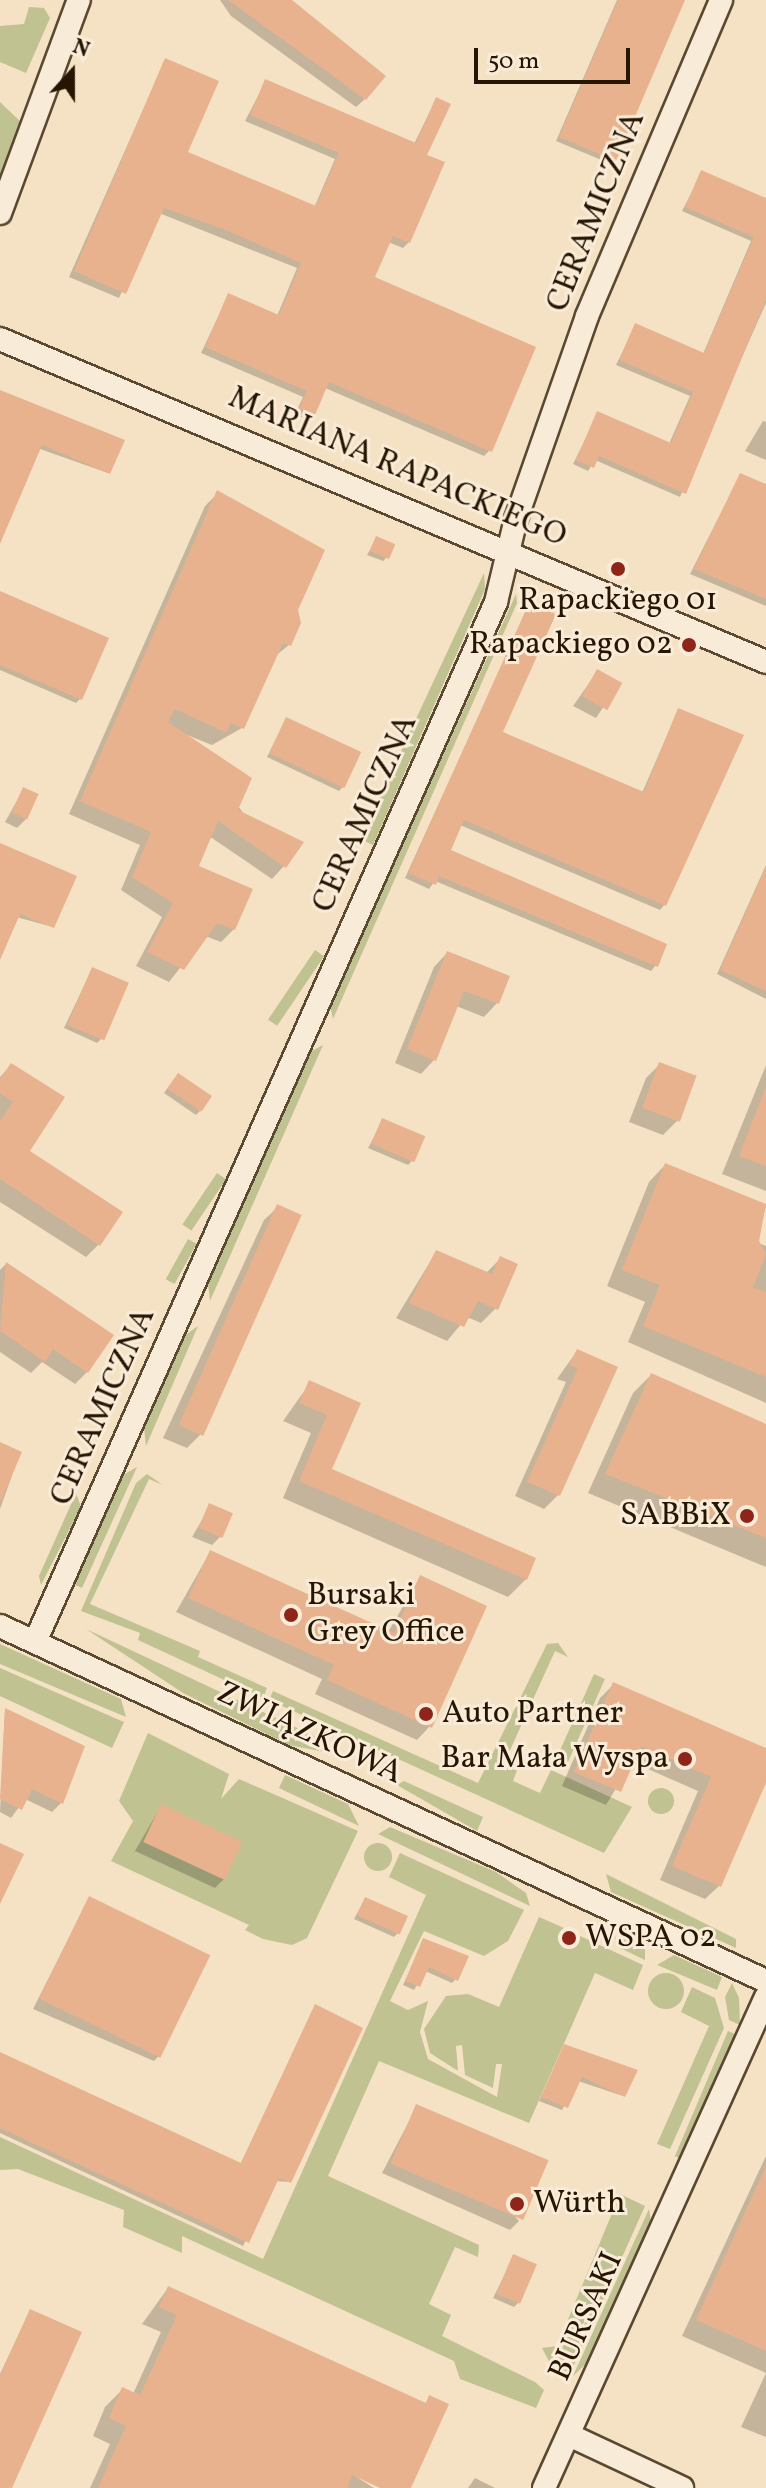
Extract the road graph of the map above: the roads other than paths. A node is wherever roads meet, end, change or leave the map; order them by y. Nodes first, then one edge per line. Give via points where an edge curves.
1 (79, 0) edge
2 (721, 0) edge
3 (0, 213) edge
4 (0, 339) edge
5 (512, 552) junction
6 (766, 662) edge
7 (0, 1626) edge
8 (35, 1642) junction
9 (766, 1981) edge
10 (766, 1997) edge
11 (569, 2435) junction
12 (544, 2488) edge
13 (682, 2488) edge

1 - 3 street
2 - 5 street, CERAMICZNA via 587,316 516,519
4 - 5 street, MARIANA RAPACKIEGO
5 - 6 street, MARIANA RAPACKIEGO
5 - 8 street, CERAMICZNA
7 - 8 street, ZWIĄZKOWA
8 - 9 street, ZWIĄZKOWA
10 - 11 street, BURSAKI
11 - 12 street, BURSAKI
11 - 13 street

